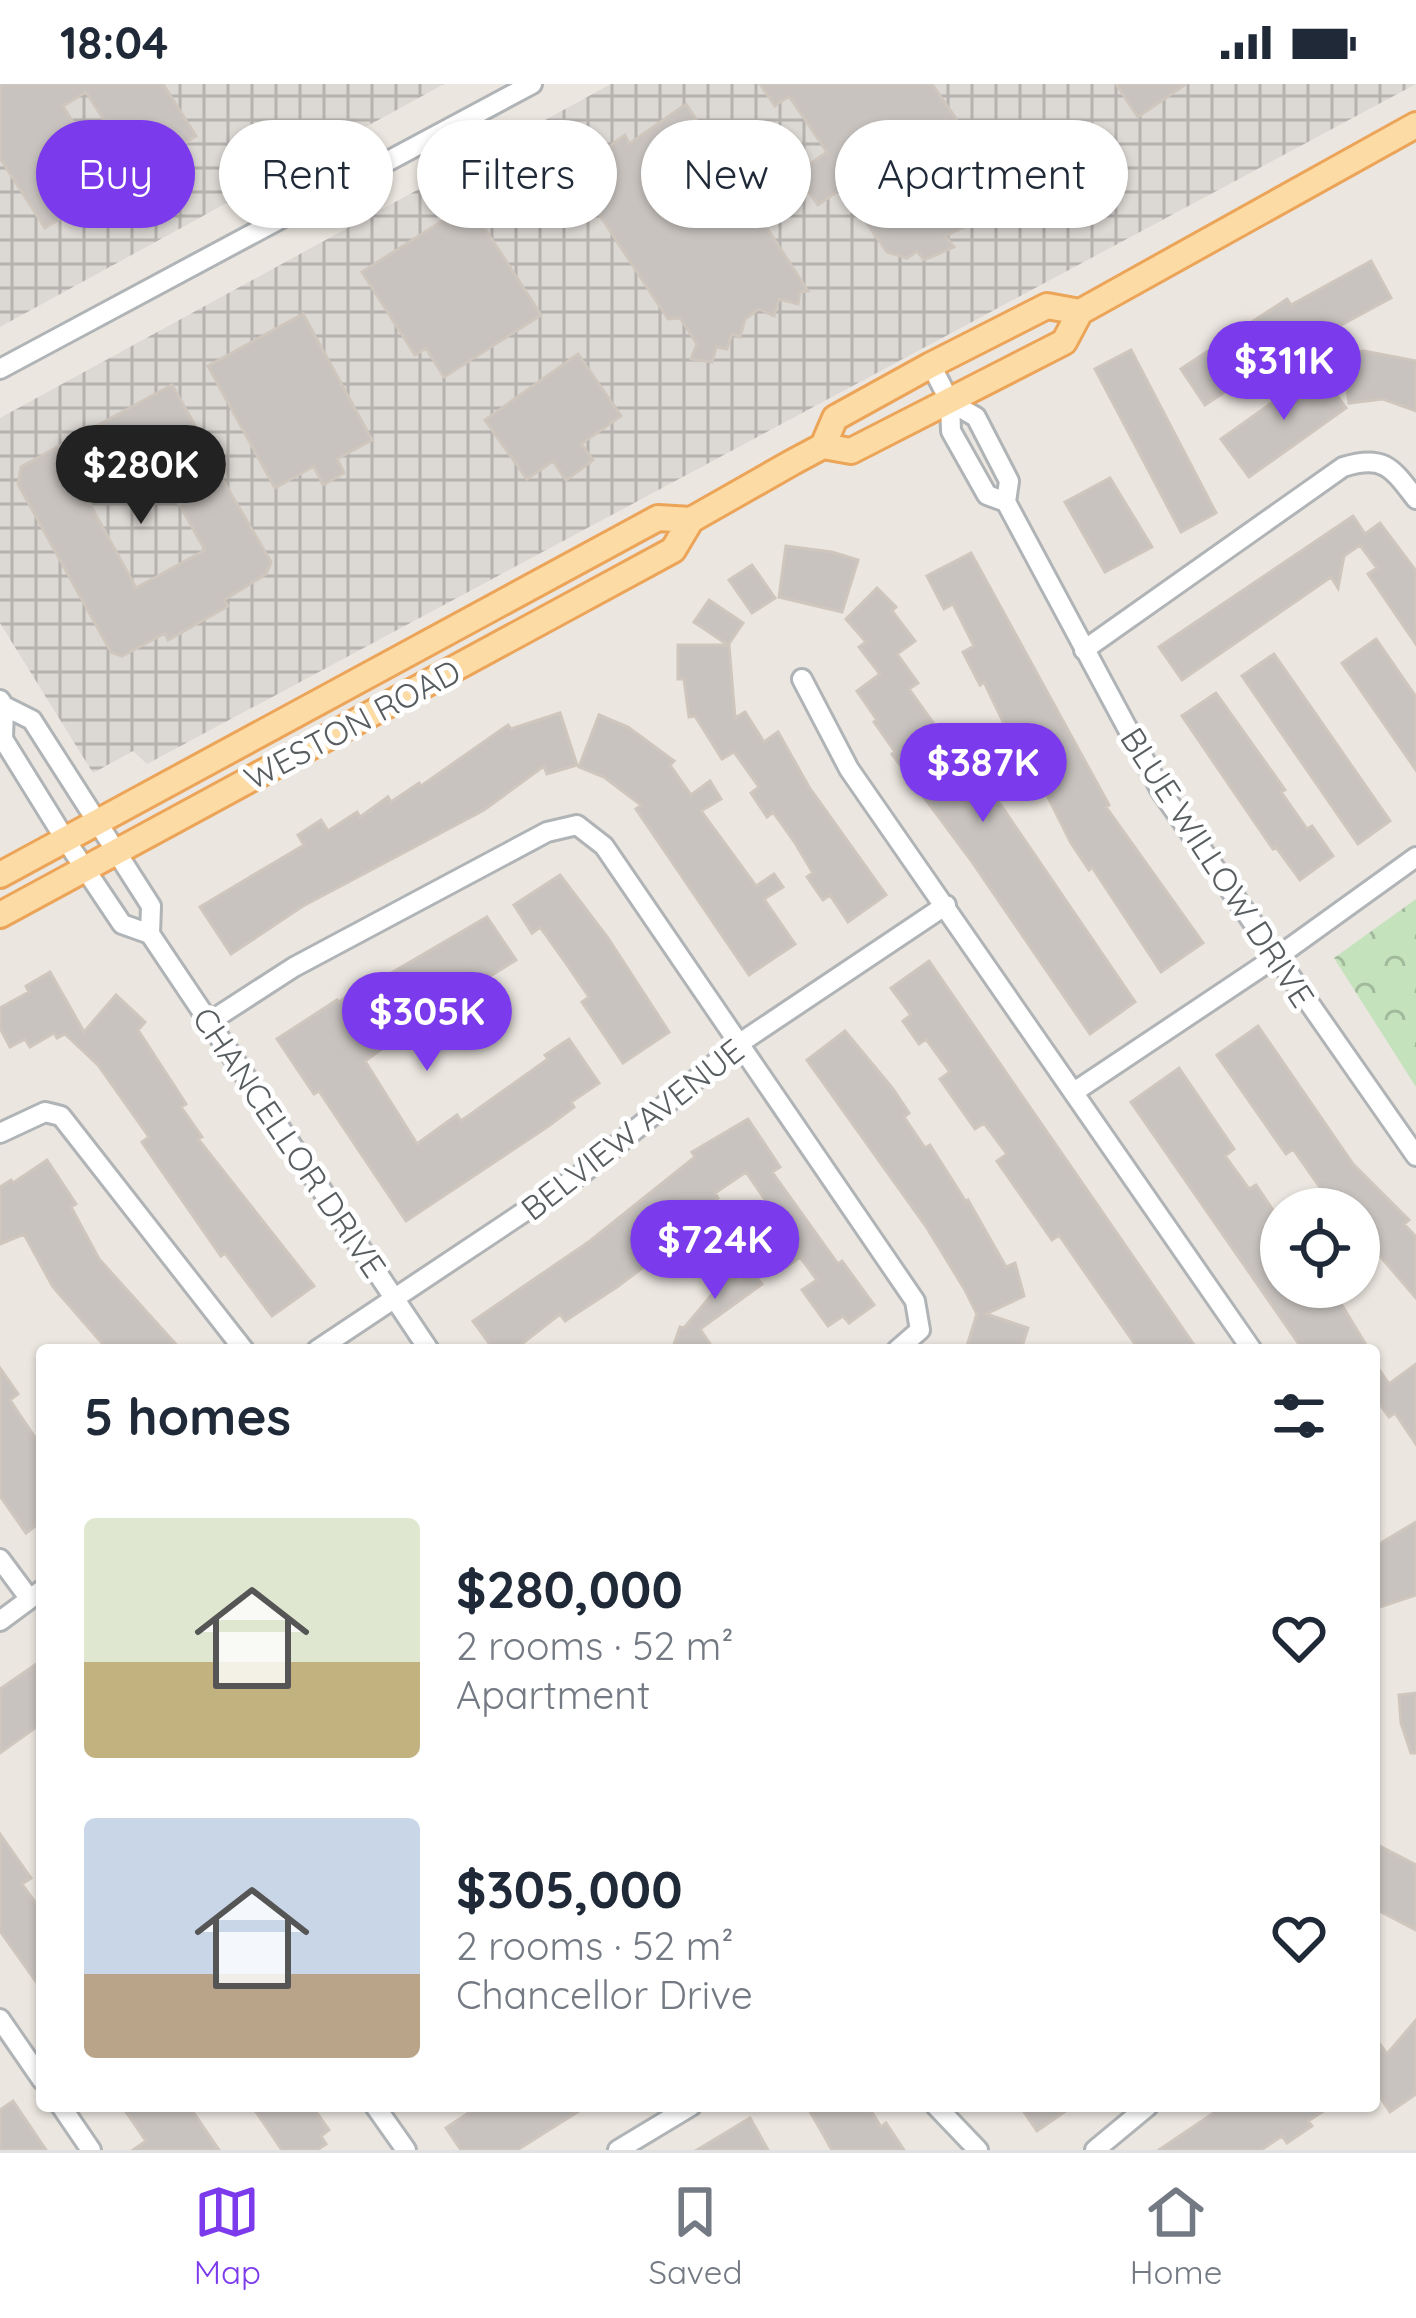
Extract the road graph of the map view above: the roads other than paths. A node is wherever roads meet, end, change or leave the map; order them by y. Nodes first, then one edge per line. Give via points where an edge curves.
1 (532, 84) edge
2 (1416, 125) edge
3 (1080, 312) junction
4 (931, 365) junction
5 (0, 369) edge
6 (950, 402) junction
7 (823, 446) junction
8 (1416, 500) edge
9 (1006, 502) junction
10 (691, 520) junction
11 (1084, 650) junction
12 (802, 679) dead end
13 (2, 703) edge
14 (95, 823) junction
15 (65, 839) junction
16 (116, 852) junction
17 (1416, 856) edge
18 (86, 867) junction
19 (0, 875) edge
20 (946, 905) junction
21 (0, 914) edge
22 (150, 934) junction
23 (1276, 956) junction
24 (209, 1022) junction
25 (740, 1043) junction
26 (1074, 1092) junction
27 (1409, 1131) edge
28 (0, 1133) edge
29 (1416, 1156) edge
30 (396, 1298) junction
31 (239, 1344) edge
32 (326, 1344) edge
33 (425, 1344) edge
34 (904, 1344) edge
35 (1248, 1344) edge
36 (0, 1559) edge
37 (36, 1594) edge
38 (0, 1621) edge
39 (0, 2019) edge
40 (36, 2071) edge
41 (65, 2112) edge
42 (379, 2112) edge
43 (684, 2112) edge
44 (942, 2112) edge
45 (1141, 2112) edge
46 (646, 2143) edge
47 (91, 2150) edge
48 (406, 2150) edge
49 (617, 2150) edge
50 (978, 2150) edge
51 (1095, 2150) edge

1 - 5 street
2 - 3 main road, WESTON ROAD
3 - 4 main road, WESTON ROAD via 1047,307
3 - 6 main road, WESTON ROAD via 1064,342
4 - 6 street, BLUE WILLOW DRIVE
4 - 7 main road, WESTON ROAD via 835,418
6 - 7 main road, WESTON ROAD via 851,451
6 - 9 street, BLUE WILLOW DRIVE via 951,431 987,495
6 - 9 street, BLUE WILLOW DRIVE via 976,417 1009,482
7 - 10 main road, WESTON ROAD
8 - 11 street via 1387,465 1343,467
9 - 11 street, BLUE WILLOW DRIVE
10 - 14 main road, WESTON ROAD via 658,518 640,527
10 - 16 main road, WESTON ROAD via 674,550
11 - 23 street, BLUE WILLOW DRIVE via 1161,791
12 - 20 street via 849,769
13 - 14 street, CHANCELLOR DRIVE via 32,721
13 - 15 street, CHANCELLOR DRIVE via 3,739
14 - 15 main road, WESTON ROAD
14 - 16 street, CHANCELLOR DRIVE
15 - 18 street, CHANCELLOR DRIVE
15 - 19 main road, WESTON ROAD
16 - 18 main road, WESTON ROAD
16 - 22 street, CHANCELLOR DRIVE via 152,906
17 - 23 street
18 - 21 main road, WESTON ROAD
18 - 22 street, CHANCELLOR DRIVE via 122,924
20 - 25 street, BELVIEW AVENUE
20 - 26 street
22 - 24 street, CHANCELLOR DRIVE
23 - 26 street
23 - 27 street, BLUE WILLOW DRIVE
24 - 25 street via 334,945 547,832 577,825 604,845
24 - 30 street, CHANCELLOR DRIVE
25 - 30 street, BELVIEW AVENUE via 584,1172
25 - 34 street via 915,1301 920,1330
26 - 35 street
27 - 29 street, BLUE WILLOW DRIVE
28 - 31 street via 45,1112 61,1116
30 - 32 street, BELVIEW AVENUE
30 - 33 street, CHANCELLOR DRIVE
36 - 37 street
37 - 38 street
39 - 40 street
41 - 47 street
42 - 48 street
43 - 46 street
44 - 50 street
45 - 51 street
46 - 49 street

